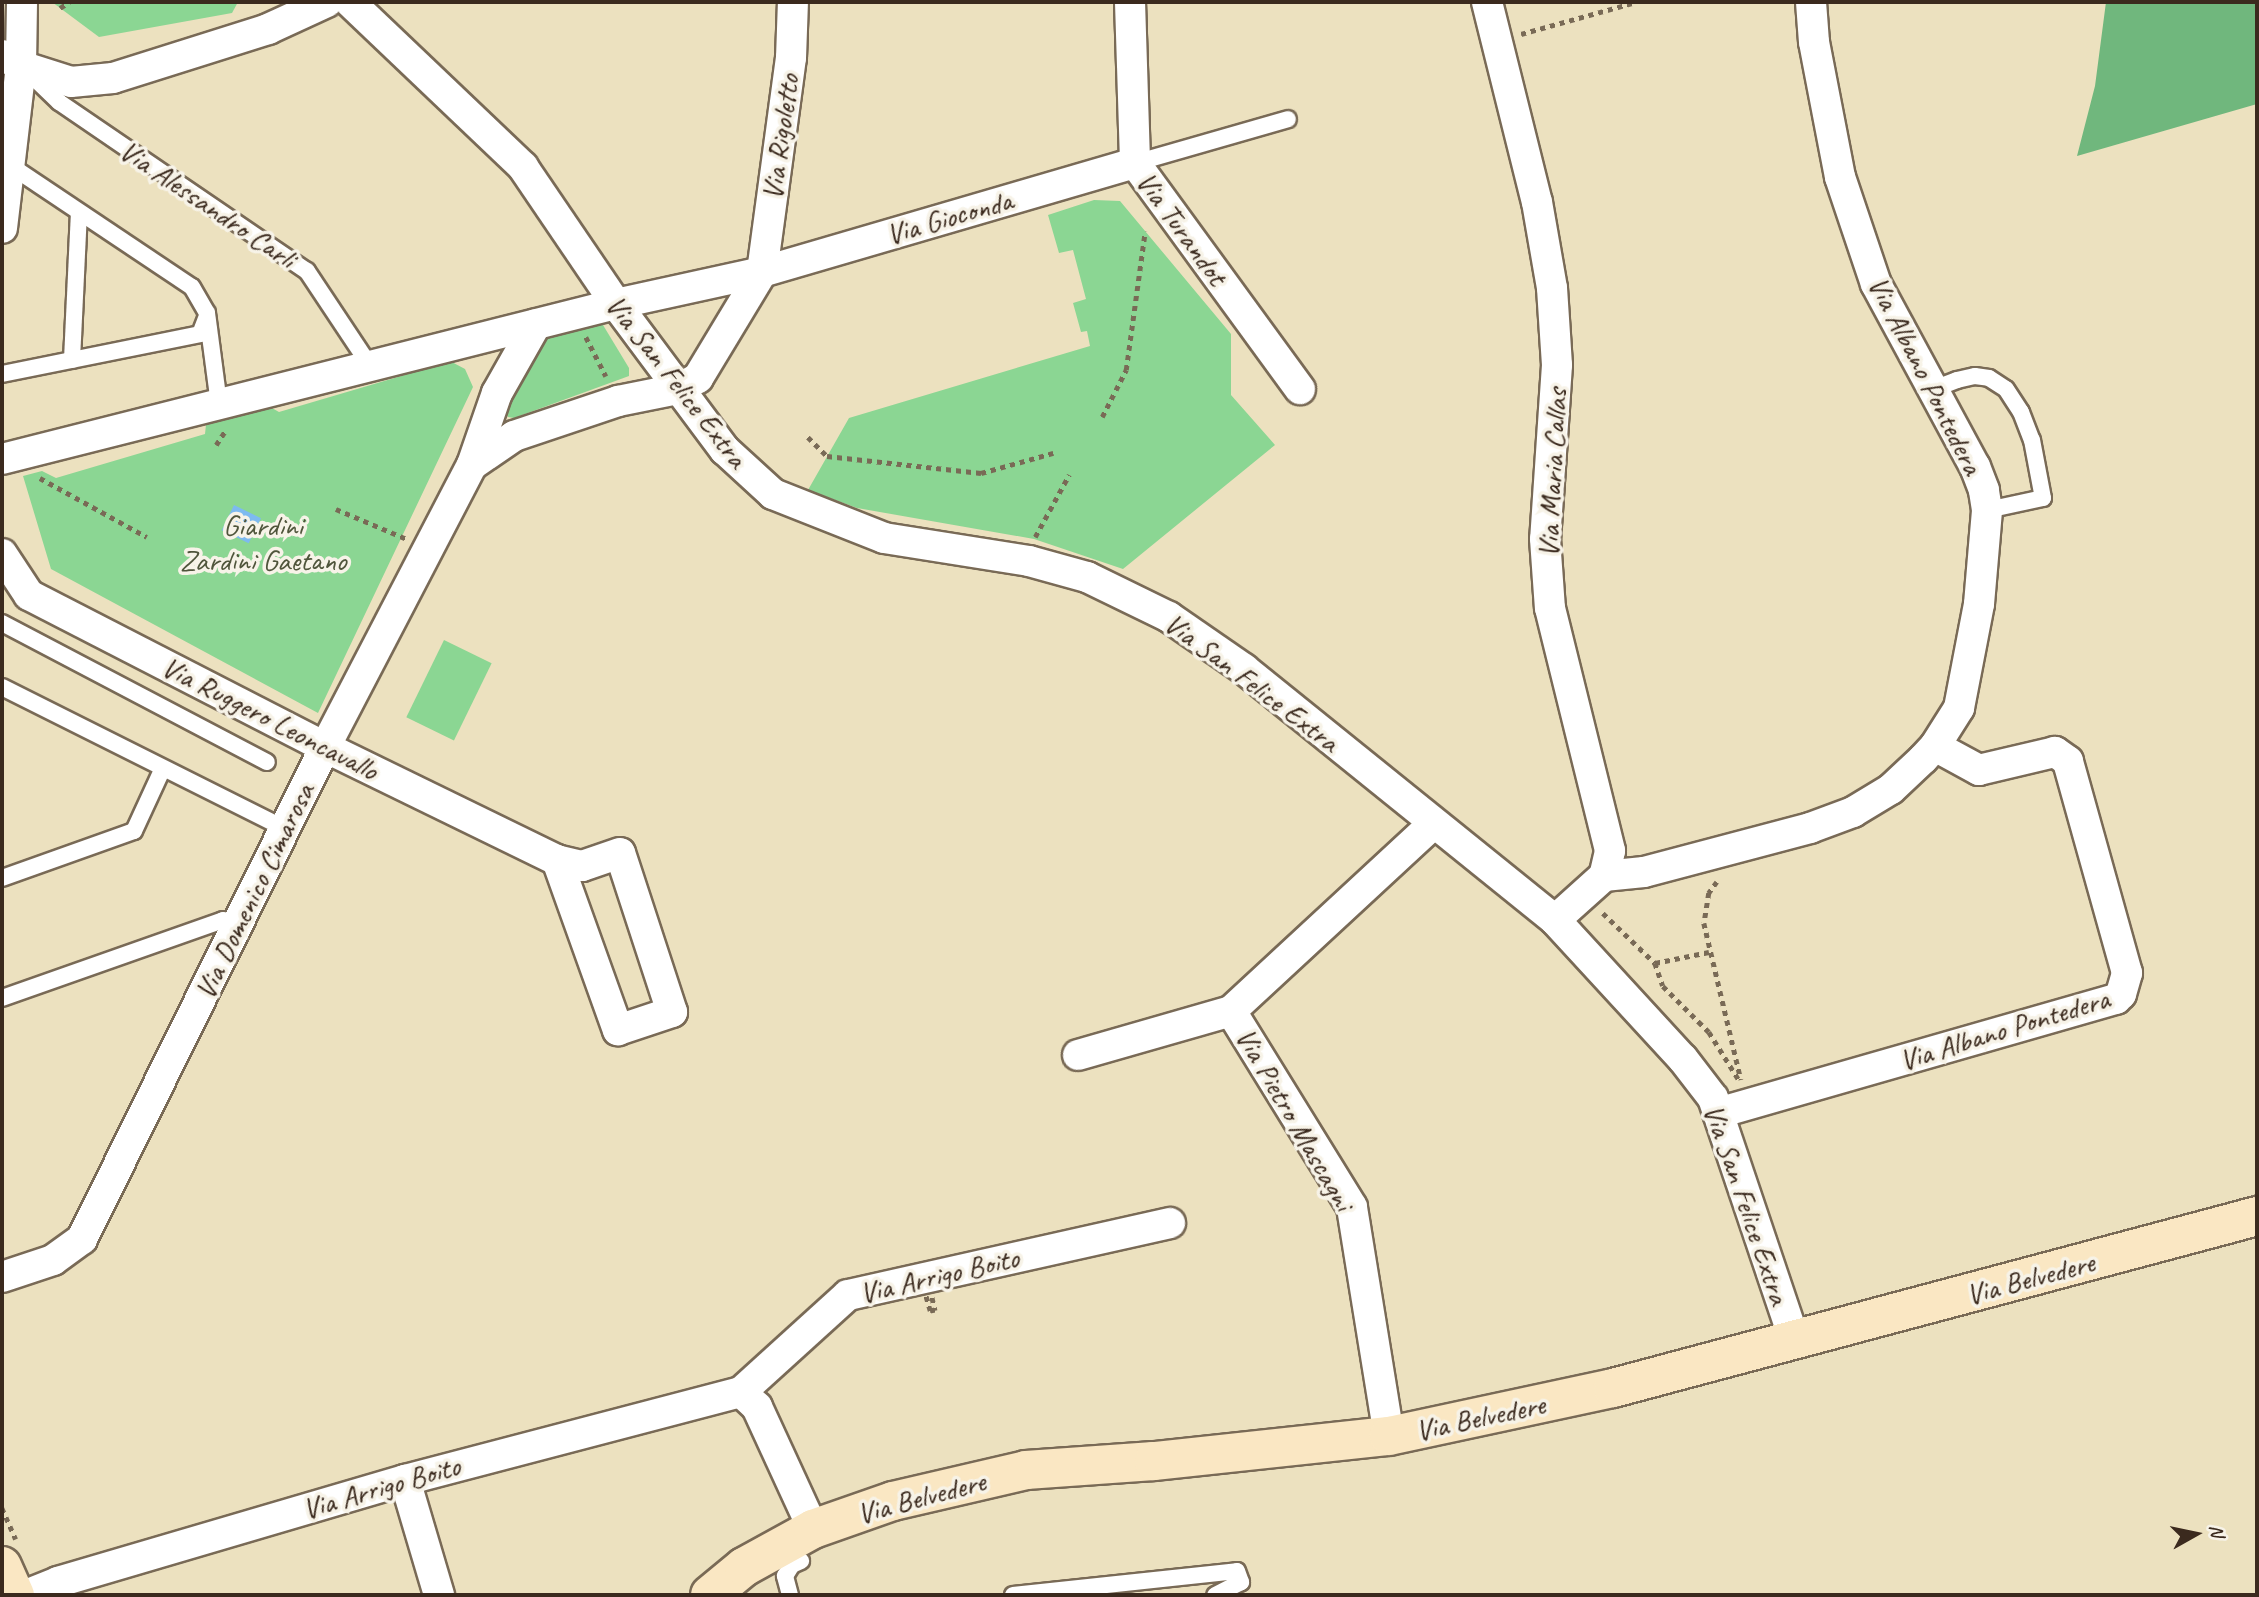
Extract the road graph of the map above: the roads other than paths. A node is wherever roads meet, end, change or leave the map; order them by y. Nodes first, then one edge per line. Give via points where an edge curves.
1 (22, 2) edge
2 (327, 2) edge
3 (350, 2) edge
4 (793, 2) edge
5 (1130, 2) edge
6 (1486, 2) edge
7 (1811, 2) edge
8 (270, 15) edge
9 (11, 60) edge
10 (1288, 119) dead end
11 (1135, 163) junction
12 (8, 164) junction
13 (79, 214) junction
14 (2, 228) edge
15 (762, 272) junction
16 (616, 304) junction
17 (207, 313) junction
18 (536, 324) junction
19 (72, 360) junction
20 (370, 366) junction
21 (2, 374) edge
22 (678, 389) junction
23 (1300, 389) dead end
24 (1931, 390) junction
25 (219, 404) junction
26 (7, 457) edge
27 (472, 465) junction
28 (1987, 510) junction
29 (2, 554) edge
30 (2, 623) edge
31 (2, 687) edge
32 (1936, 746) junction
33 (325, 747) junction
34 (267, 762) dead end
35 (163, 768) junction
36 (1433, 824) junction
37 (285, 829) junction
38 (557, 860) junction
39 (2, 878) edge
40 (1595, 886) junction
41 (1555, 920) junction
42 (236, 928) junction
43 (2, 998) edge
44 (1231, 1011) junction
45 (1078, 1055) dead end
46 (1718, 1113) junction
47 (2257, 1216) edge
48 (1170, 1223) dead end
49 (2, 1277) edge
50 (1795, 1342) junction
51 (741, 1392) junction
52 (1389, 1436) junction
53 (405, 1479) junction
54 (807, 1545) junction
55 (2, 1566) edge
56 (15, 1595) edge
57 (26, 1595) edge
58 (439, 1595) edge
59 (710, 1595) edge
60 (790, 1595) edge
61 (1013, 1595) edge
62 (1214, 1595) edge

1 - 9 street
2 - 8 street
3 - 16 street, Via San Felice Extra via 523,167
4 - 15 street, Via Rigoletto via 791,58
5 - 11 street, Via Turandot
6 - 40 street, Via Maria Callas via 1537,202 1552,289 1558,365 1545,539 1550,608 1610,851
7 - 24 street, Via Albano Pontedera via 1814,42 1840,177 1876,284
8 - 9 street via 113,78 71,82
9 - 12 street
9 - 20 lane, Via Alessandro Carli via 59,102 307,271
10 - 11 lane
11 - 15 street, Via Gioconda
11 - 23 street, Via Turandot
12 - 13 lane
12 - 14 street
13 - 17 lane via 192,288
13 - 19 lane
15 - 16 street, Via Gioconda
15 - 22 street via 698,377
16 - 18 street
16 - 22 street, Via San Felice Extra
17 - 19 lane via 200,334
17 - 25 lane
18 - 20 street
18 - 27 street, Via Domenico Cimarosa via 497,393
19 - 21 lane
20 - 25 street
22 - 27 street, Via Domenico Cimarosa via 618,401 514,436
22 - 36 street, Via San Felice Extra via 725,450 773,494 884,538 1029,561 1087,577 1169,617 1244,669
24 - 28 street, Via Albano Pontedera via 1975,467
24 - 28 lane via 1975,376 1989,378 2006,389 2021,412 2032,440 2043,498
25 - 26 street
27 - 33 street, Via Domenico Cimarosa
28 - 32 street, Via Albano Pontedera via 1979,604 1959,708
29 - 33 street, Via Ruggero Leoncavallo via 29,595
30 - 34 lane
31 - 35 lane
32 - 40 street, Via Albano Pontedera via 1891,789 1853,812 1810,828
32 - 46 street, Via Albano Pontedera via 1979,770 2055,752 2068,761 2127,973 2121,994
33 - 37 street, Via Domenico Cimarosa
33 - 38 street, Via Ruggero Leoncavallo
35 - 37 lane
35 - 39 lane via 134,831
36 - 41 street, Via San Felice Extra
36 - 44 street, Via Pietro Mascagni
37 - 42 street, Via Domenico Cimarosa
38 - 38 street, Via Ruggero Leoncavallo via 618,1030 672,1012 620,853 582,866
40 - 41 street
41 - 46 street, Via San Felice Extra via 1684,1059 1713,1098
42 - 43 lane via 223,920
42 - 49 street, Via Domenico Cimarosa via 82,1239 53,1260
44 - 45 street, Via Pietro Mascagni
44 - 52 street, Via Pietro Mascagni via 1352,1207
46 - 50 street, Via San Felice Extra
47 - 50 street, Via Belvedere
48 - 51 street, Via Arrigo Boito via 848,1295
50 - 52 street, Via Belvedere via 1613,1388
51 - 53 street, Via Arrigo Boito
51 - 54 street via 757,1407
52 - 54 street, Via Belvedere via 1026,1470 893,1501
53 - 57 street, Via Arrigo Boito
53 - 58 street
54 - 59 street, Via Belvedere via 744,1567
54 - 60 lane via 785,1576
55 - 56 street
61 - 62 lane via 1237,1571 1241,1582

